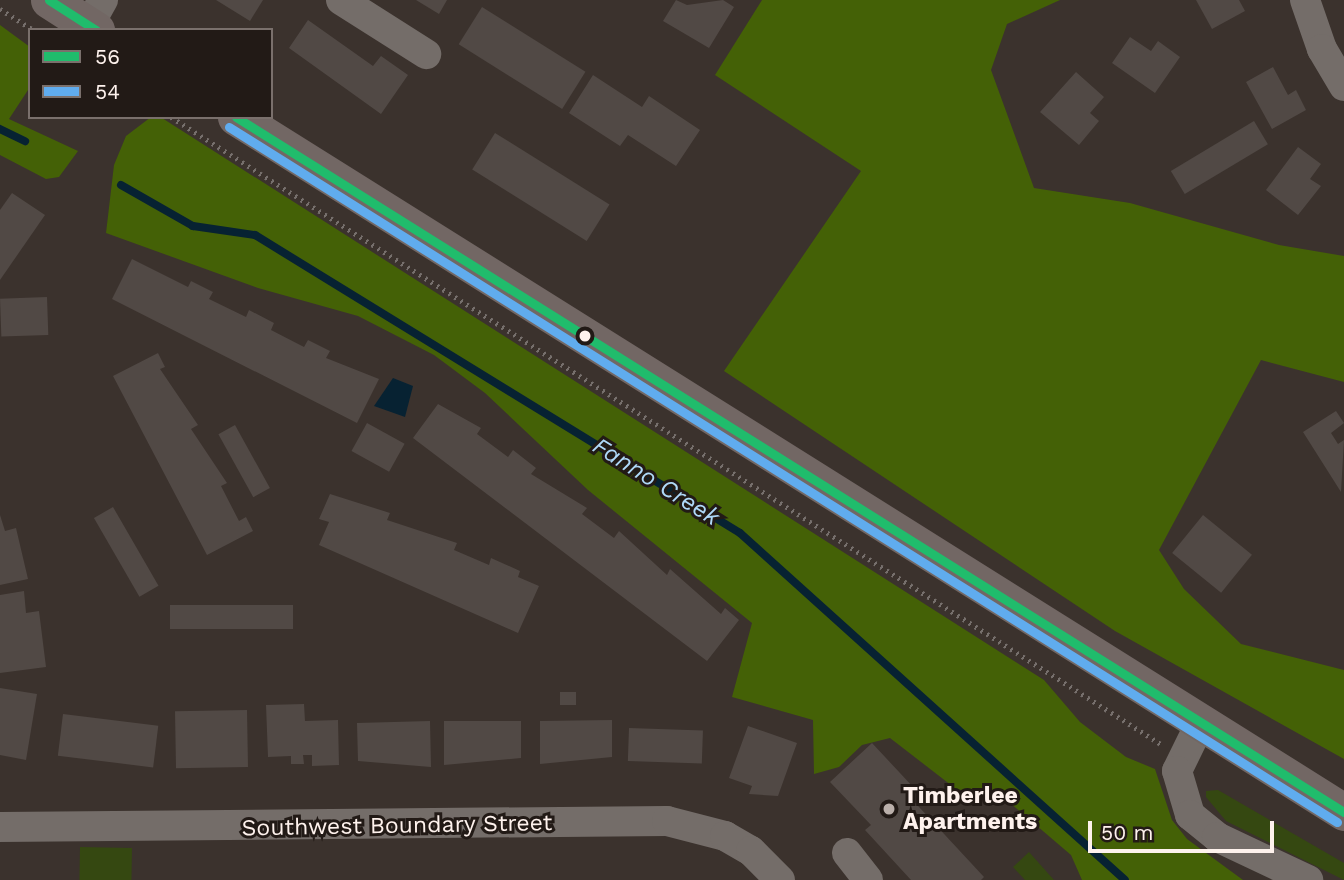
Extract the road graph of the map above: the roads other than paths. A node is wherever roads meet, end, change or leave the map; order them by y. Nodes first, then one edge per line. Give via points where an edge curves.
1 (49, 0) edge
2 (341, 0) edge
3 (1306, 0) edge
4 (96, 18) edge
5 (426, 54) dead end
6 (1344, 86) edge
7 (239, 119) edge
8 (1191, 742) junction
9 (1344, 812) edge
10 (0, 827) edge
11 (847, 853) dead end
12 (779, 878) edge
13 (868, 880) edge
14 (1308, 880) edge

1 - 4 main road
2 - 5 street
3 - 6 street via 1322,49
7 - 8 main road
8 - 9 main road
8 - 14 street via 1178,790 1190,815 1235,846
10 - 12 street, Southwest Boundary Street via 667,821 725,836
11 - 13 street

